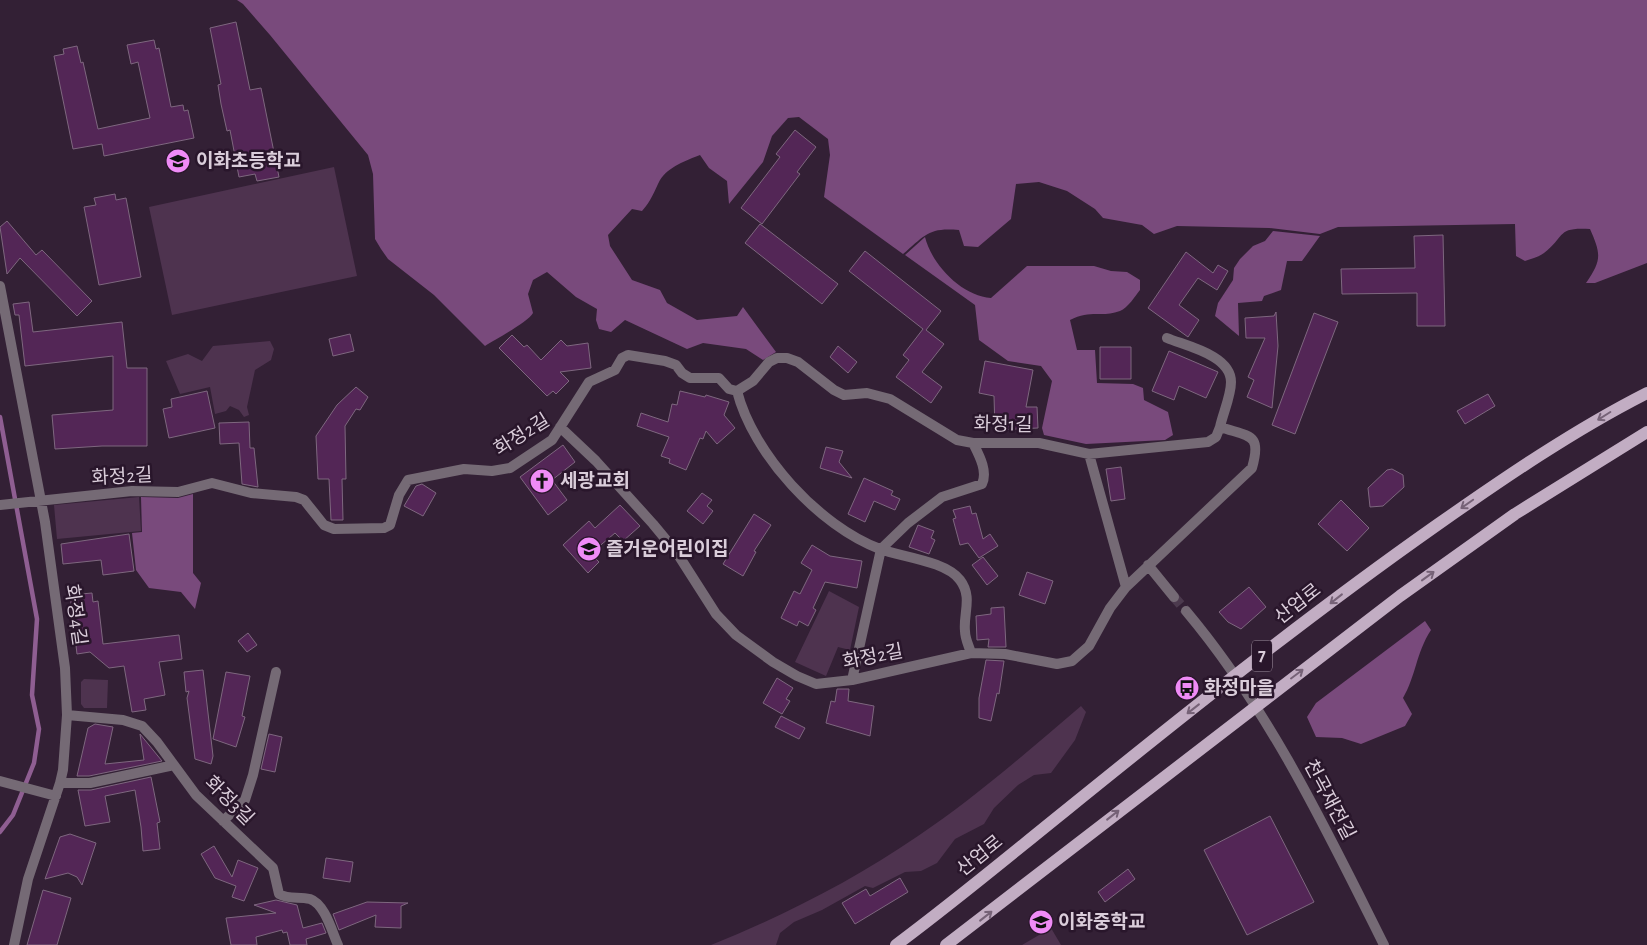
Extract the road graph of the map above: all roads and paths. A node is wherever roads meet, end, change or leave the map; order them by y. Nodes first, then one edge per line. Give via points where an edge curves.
1 (0, 286) edge
2 (1166, 338) dead end
3 (737, 391) junction
4 (1647, 393) edge
5 (560, 427) junction
6 (1220, 427) junction
7 (1647, 432) edge
8 (973, 443) junction
9 (1089, 454) junction
10 (41, 501) junction
11 (0, 505) edge
12 (881, 549) junction
13 (1148, 566) junction
14 (1126, 587) junction
15 (1174, 597) tunnel mouth
16 (1186, 611) tunnel mouth
17 (971, 653) junction
18 (276, 672) dead end
19 (1235, 676) junction
20 (852, 680) junction
21 (1256, 705) junction
22 (66, 715) junction
23 (174, 765) junction
24 (0, 781) edge
25 (60, 783) junction
26 (56, 796) junction
27 (222, 821) junction
28 (14, 945) edge
29 (338, 945) edge
30 (896, 945) edge
31 (946, 945) edge
32 (1384, 945) edge

1 - 10 street, 화정4길
2 - 6 street via 1216,359 1230,374 1231,383
3 - 5 street via 729,389 719,378 690,378 676,365 628,355 622,358 615,370 589,382
3 - 8 street, 화정1길 via 753,381 769,362 787,358 798,362 844,395 866,393 890,399 957,440
3 - 12 street via 747,421 780,470 811,503 843,530
4 -> 19 main road, 산업로 / 7 via 1488,490 1378,566
5 - 10 street, 화정2길 via 552,440 510,468 492,471 464,469 408,480 399,495 390,525 384,528 334,529 324,524 304,500 251,493 212,483 178,492 132,491
5 - 20 street, 화정2길 via 596,460 653,524 677,553 716,614 752,649 796,676 816,684
6 - 9 street, 화정1길 via 1216,437 1208,442
6 - 13 street via 1255,443 1257,449 1252,468
21 -> 7 main road, 7 via 1515,514
8 - 9 street, 화정1길 via 1039,443
8 - 12 street via 985,477 982,484 942,496
9 - 14 street
10 - 11 street
10 - 22 street, 화정4길 via 65,668
12 - 17 street via 934,565 960,580 966,591 965,633
12 - 20 street
13 - 14 street
13 - 15 street
14 - 17 street, 화정2길 via 1110,608 1090,646 1072,661 1057,664 1005,654
16 - 19 street, 천곡재전길
17 - 20 street, 화정2길
18 - 27 street via 245,800
19 - 21 street, 천곡재전길
19 -> 30 main road, 산업로 / 7
31 -> 21 main road, 7
21 - 32 street, 천곡재전길 via 1324,825
22 - 23 street, 화정3길 via 123,720 142,726
22 - 25 street, 화정4길
23 - 25 street via 90,783
23 - 27 street, 화정3길 via 196,795
24 - 26 street
25 - 26 street, 화정4길
26 - 28 street, 화정4길 via 28,879
27 - 29 street, 화정3길 via 273,868 279,894 310,899 320,908

